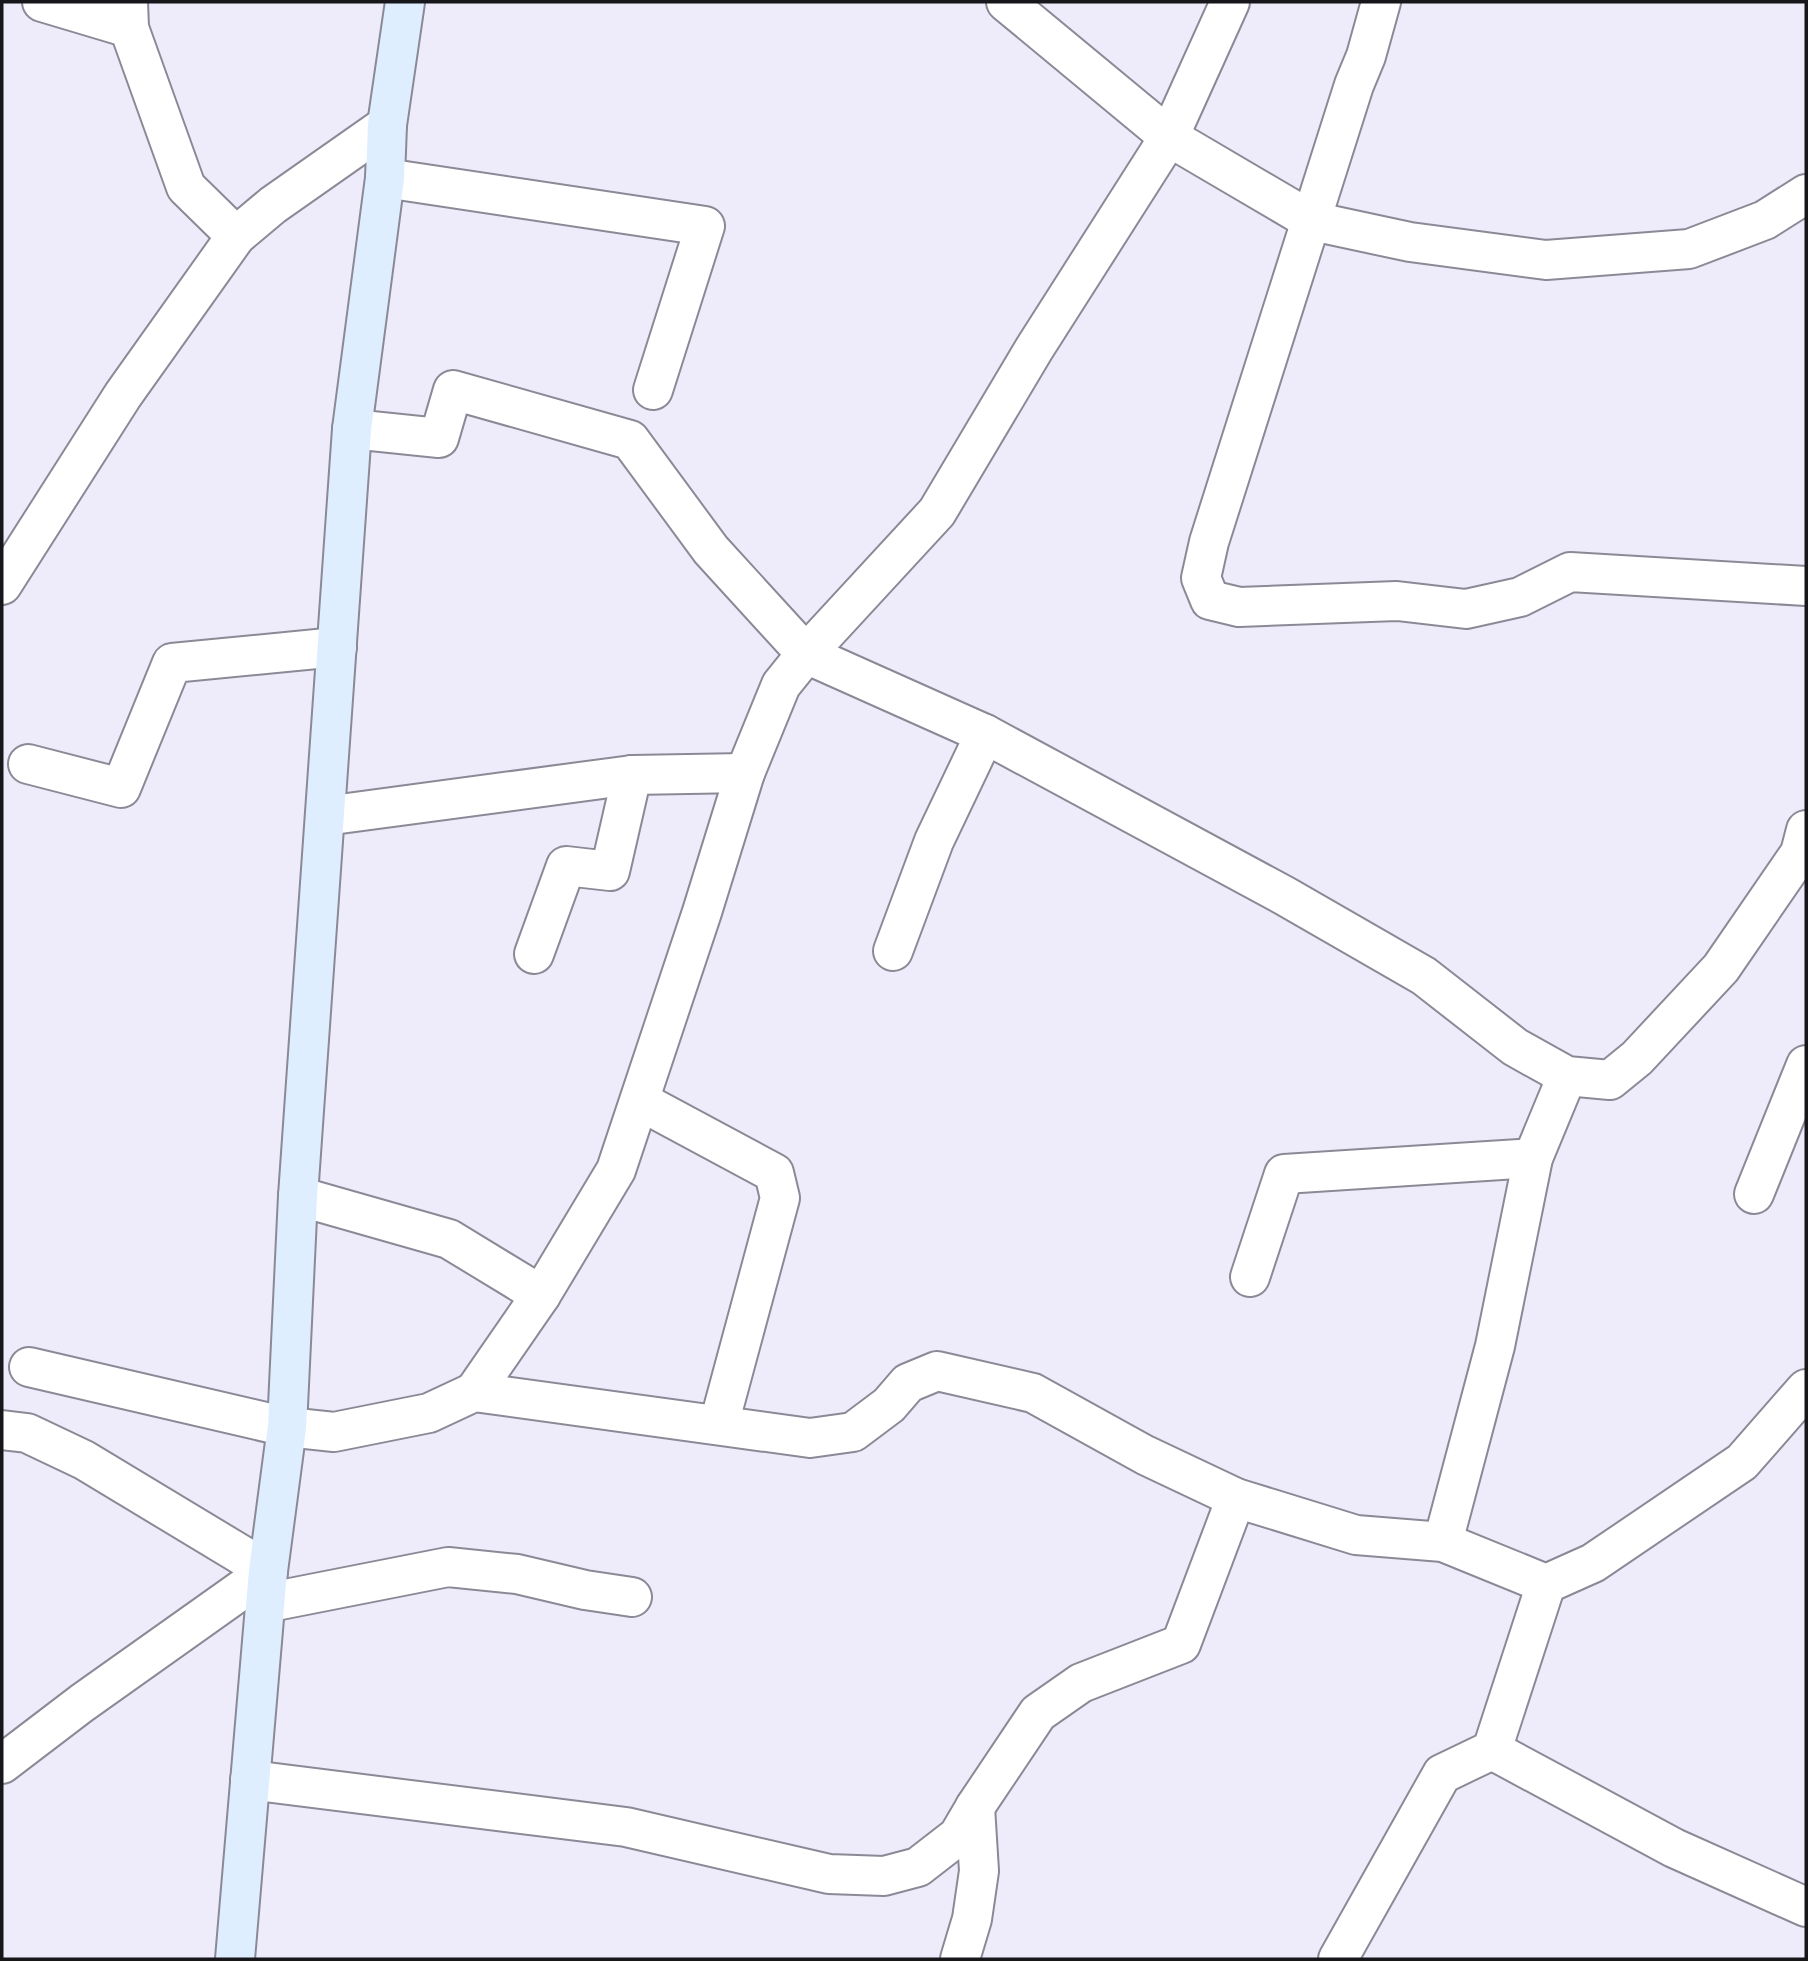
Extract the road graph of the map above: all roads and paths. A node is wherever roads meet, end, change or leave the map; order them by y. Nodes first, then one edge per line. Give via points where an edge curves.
1 (42, 2) edge
2 (405, 2) edge
3 (1006, 2) edge
4 (1230, 2) edge
5 (1381, 2) edge
6 (129, 15) edge
7 (387, 125) junction
8 (1169, 137) junction
9 (385, 178) junction
10 (1806, 194) edge
11 (1312, 221) junction
12 (236, 236) junction
13 (653, 390) dead end
14 (352, 429) junction
15 (2, 585) edge
16 (1806, 586) edge
17 (337, 647) junction
18 (806, 654) junction
19 (985, 734) junction
20 (28, 764) dead end
21 (745, 773) junction
22 (632, 775) junction
23 (325, 816) junction
24 (1806, 830) edge
25 (892, 951) dead end
26 (534, 954) dead end
27 (1806, 1065) edge
28 (1567, 1076) junction
29 (640, 1101) junction
30 (1533, 1158) junction
31 (1754, 1194) dead end
32 (298, 1196) junction
33 (1250, 1277) dead end
34 (541, 1295) junction
35 (29, 1367) dead end
36 (1806, 1389) edge
37 (474, 1392) junction
38 (719, 1424) junction
39 (288, 1427) junction
40 (2, 1430) edge
41 (1236, 1498) junction
42 (1443, 1542) junction
43 (1546, 1584) junction
44 (266, 1587) junction
45 (632, 1597) dead end
46 (1492, 1751) junction
47 (2, 1764) edge
48 (250, 1780) junction
49 (975, 1807) junction
50 (1806, 1907) edge
51 (235, 1959) edge
52 (960, 1959) edge
53 (1338, 1959) edge

1 - 6 street
2 - 7 street
3 - 8 street
4 - 8 street
5 - 11 street
6 - 12 street via 186,187
7 - 9 street
7 - 12 street
8 - 11 street
8 - 18 street via 937,512
9 - 13 street via 705,226
9 - 14 street
10 - 11 street via 1765,220 1689,249 1546,260 1410,242
11 - 16 street via 1209,542 1201,578 1210,600 1239,607 1397,601 1466,609 1520,597 1570,572
12 - 15 street via 122,395
14 - 17 street
14 - 18 street via 439,438 453,390 630,440 711,550
17 - 20 street via 172,663 121,788
17 - 23 street
18 - 19 street
18 - 21 street via 781,685
19 - 25 street via 934,841
19 - 28 street via 1412,970 1515,1047
21 - 22 street
21 - 29 street
22 - 23 street
22 - 26 street via 610,872 566,866
23 - 32 street
24 - 28 street via 1800,853 1721,968 1637,1058 1610,1080
27 - 31 street
28 - 30 street
29 - 34 street via 616,1170
29 - 38 street via 774,1173 780,1198
30 - 33 street via 1284,1174
30 - 42 street via 1495,1346
32 - 34 street via 449,1239
32 - 39 street
34 - 37 street
35 - 39 street
36 - 43 street via 1742,1462 1593,1563
37 - 38 street
37 - 39 street via 429,1413 334,1432
38 - 41 street via 810,1438 853,1432 889,1405 908,1383 937,1371 1033,1393 1145,1455
39 - 44 street
40 - 44 street via 27,1433 84,1460
41 - 42 street via 1356,1535
41 - 49 street via 1181,1644 1081,1683 1038,1713
42 - 43 street
43 - 46 street
44 - 45 street via 448,1567 517,1574
44 - 47 street via 82,1703
44 - 48 street
46 - 50 street via 1674,1848
46 - 53 street via 1442,1774
48 - 49 street via 626,1826 829,1874 884,1876 918,1867 958,1836
48 - 51 street
49 - 52 street via 979,1871

